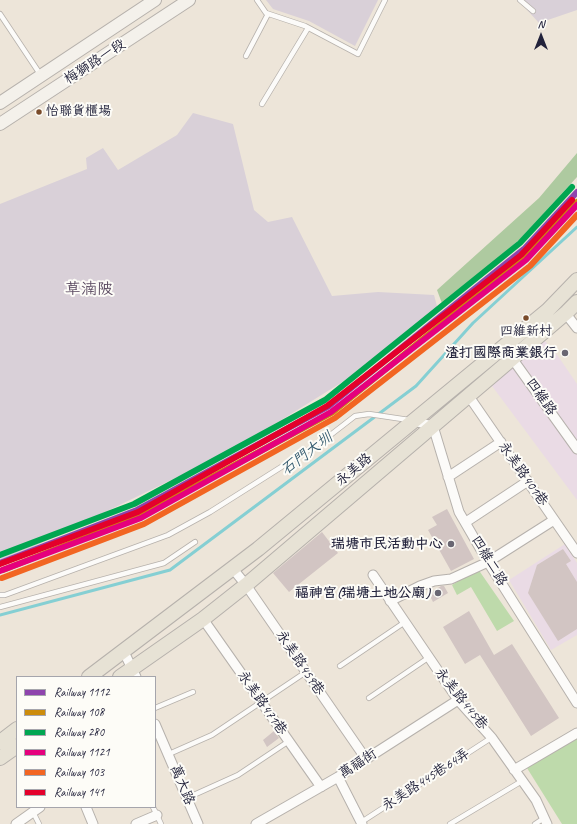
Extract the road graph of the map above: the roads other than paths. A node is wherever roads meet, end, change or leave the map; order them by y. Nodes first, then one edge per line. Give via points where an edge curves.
1 (155, 0) edge
2 (189, 0) edge
3 (257, 0) edge
4 (385, 0) edge
5 (520, 0) edge
6 (533, 11) dead end
7 (0, 14) edge
8 (268, 14) junction
9 (308, 28) junction
10 (246, 56) dead end
11 (41, 76) junction
12 (0, 103) edge
13 (262, 104) dead end
14 (0, 124) edge
15 (577, 280) edge
16 (577, 302) edge
17 (566, 314) junction
18 (577, 328) edge
19 (503, 348) junction
20 (513, 358) junction
21 (468, 395) junction
22 (413, 421) junction
23 (433, 426) junction
24 (501, 442) junction
25 (577, 449) edge
26 (448, 477) junction
27 (528, 482) junction
28 (554, 520) junction
29 (466, 522) junction
30 (195, 542) dead end
31 (577, 553) edge
32 (488, 562) junction
33 (233, 569) junction
34 (373, 575) dead end
35 (246, 585) junction
36 (0, 594) edge
37 (390, 601) junction
38 (0, 607) edge
39 (203, 620) junction
40 (404, 622) junction
41 (124, 652) junction
42 (428, 658) junction
43 (340, 666) dead end
44 (306, 672) junction
45 (134, 673) edge
46 (90, 676) edge
47 (124, 676) edge
48 (193, 692) dead end
49 (369, 698) dead end
50 (458, 700) junction
51 (261, 702) junction
52 (577, 703) edge
53 (156, 708) edge
54 (156, 726) edge
55 (16, 730) edge
56 (577, 733) edge
57 (492, 738) junction
58 (0, 740) edge
59 (289, 741) junction
60 (16, 747) edge
61 (169, 754) junction
62 (0, 758) edge
63 (366, 759) junction
64 (514, 770) junction
65 (338, 778) junction
66 (522, 781) junction
67 (321, 787) junction
68 (187, 798) junction
69 (86, 808) edge
70 (37, 809) edge
71 (155, 811) edge
72 (546, 821) edge
73 (361, 823) edge
74 (16, 824) edge
75 (39, 824) edge
76 (93, 824) edge
77 (136, 824) edge
78 (161, 824) edge
79 (198, 824) edge
80 (256, 824) edge
81 (450, 824) edge
82 (535, 824) edge

1 - 11 street, 梅獅路一段
2 - 14 street, 梅獅路一段
3 - 8 lane
4 - 9 lane via 358,54
5 - 6 lane
7 - 11 lane
8 - 9 lane
8 - 10 lane
9 - 13 lane
11 - 12 street, 梅獅路一段
15 - 19 main road, 永美路 via 547,311
16 - 17 main road, 永美路
17 - 18 street
17 - 20 main road, 永美路
19 - 20 street, 四維路
19 - 22 main road, 永美路
20 - 21 main road, 永美路
20 - 25 street, 四維路
21 - 23 main road, 永美路
21 - 24 street, 永美路401巷
22 - 23 street
22 - 33 main road, 永美路
22 - 36 lane via 373,415 355,416 324,440 210,512 168,535 5,595
23 - 26 street, 四維二路
23 - 35 main road, 永美路
24 - 26 street
24 - 27 street, 永美路401巷
26 - 29 street, 四維二路 via 459,512
27 - 28 street, 永美路401巷
27 - 29 street
28 - 31 street, 永美路401巷
28 - 32 street
29 - 32 street, 四維二路
30 - 38 lane via 164,563
32 - 37 street via 451,579 420,586
32 - 52 street, 四維二路
33 - 35 street, 永美路459巷
33 - 41 main road, 永美路
34 - 37 street, 永美路445巷
35 - 39 main road, 永美路
35 - 44 street, 永美路459巷
37 - 40 street, 永美路445巷
39 - 45 main road, 永美路
39 - 51 street, 永美路471巷
40 - 42 street, 永美路445巷
40 - 43 lane
41 - 45 street
41 - 46 main road, 永美路
42 - 49 lane
42 - 50 street, 永美路445巷
44 - 51 lane
44 - 63 street, 永美路459巷
45 - 47 main road, 永美路
48 - 53 lane
50 - 57 street, 永美路445巷
50 - 63 street, 萬福街
51 - 59 street, 永美路471巷
51 - 61 lane via 212,735
54 - 61 street, 萬大路
55 - 58 main road
56 - 64 street
57 - 64 street, 永美路445巷
57 - 73 lane, 永美路445巷64弄
59 - 67 street, 永美路471巷
59 - 68 lane via 238,775
60 - 62 main road
61 - 68 street, 萬大路
63 - 65 street, 萬福街
64 - 66 street, 永美路445巷
65 - 67 street, 萬福街
65 - 73 street
66 - 72 street, 永美路445巷 via 536,800
66 - 81 lane
67 - 80 street, 萬福街
68 - 79 street, 萬大路
69 - 76 street
70 - 74 street
70 - 75 lane
71 - 77 street
71 - 78 lane
72 - 82 lane

